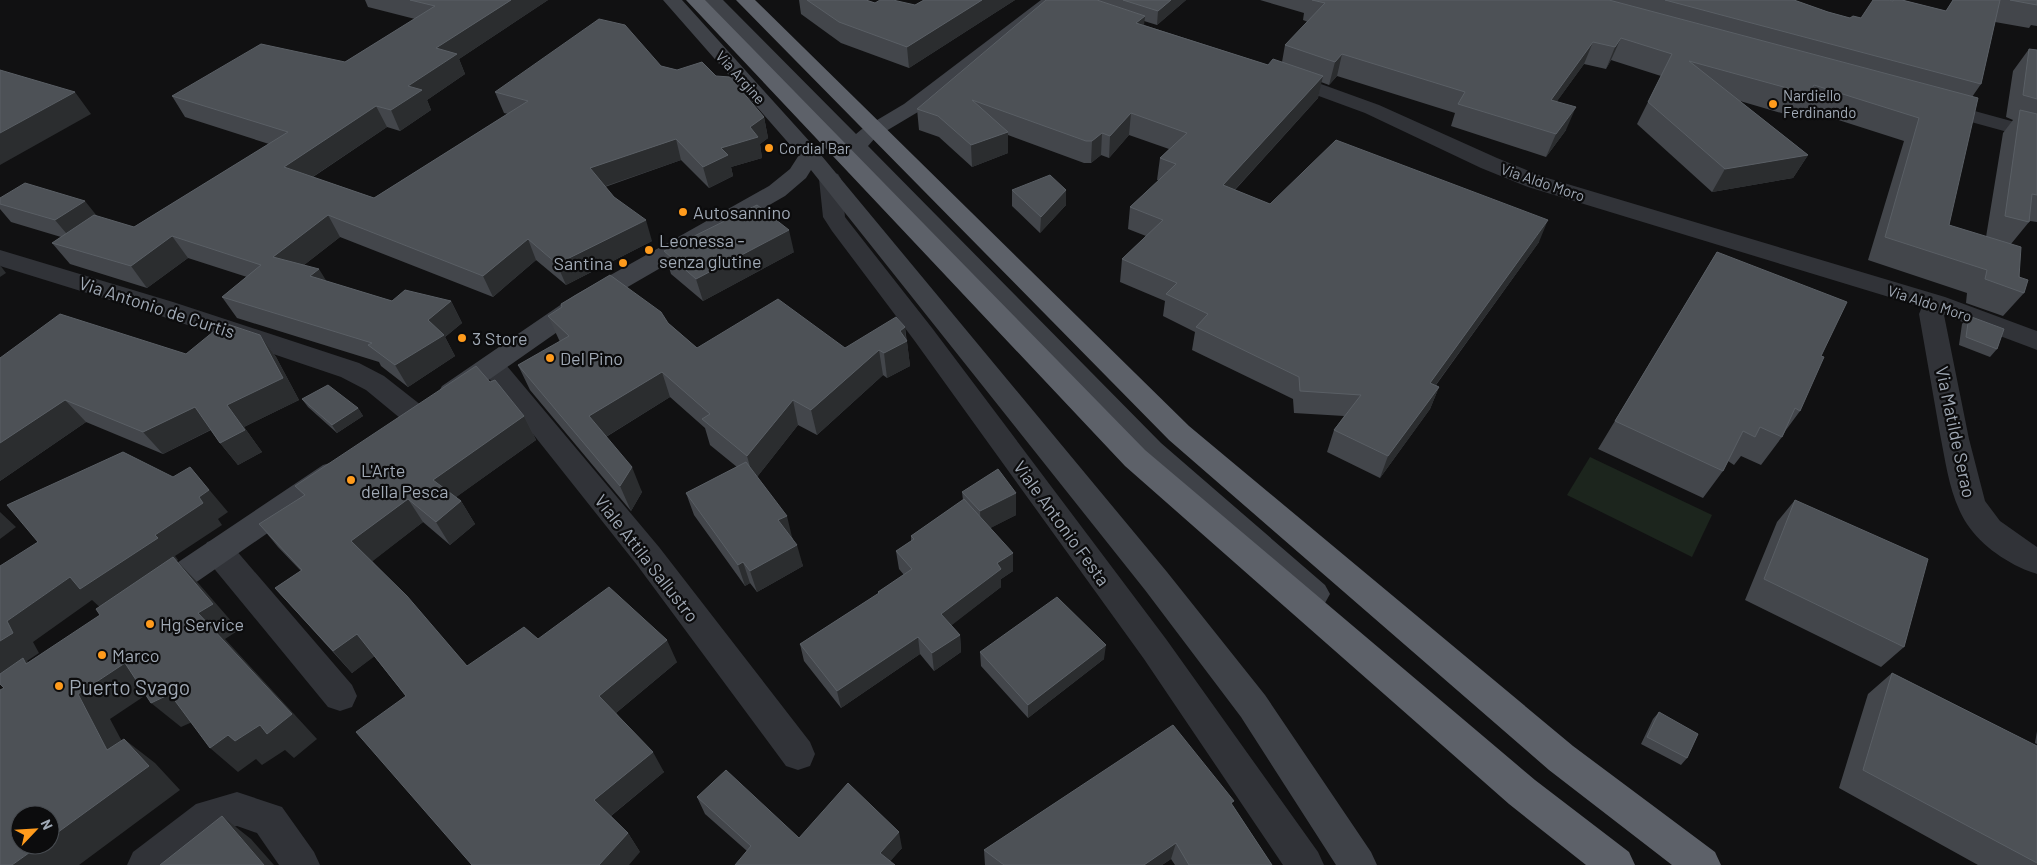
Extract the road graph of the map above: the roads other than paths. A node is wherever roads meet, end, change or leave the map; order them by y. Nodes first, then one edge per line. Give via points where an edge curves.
1 (672, 0) edge
2 (695, 0) edge
3 (713, 0) edge
4 (745, 0) edge
5 (1059, 1) edge
6 (1262, 69) edge
7 (1922, 103) edge
8 (2037, 134) edge
9 (856, 138) junction
10 (810, 155) junction
11 (830, 179) junction
12 (777, 190) junction
13 (0, 258) edge
14 (1936, 303) junction
15 (2037, 341) edge
16 (492, 365) junction
17 (356, 457) edge
18 (218, 551) junction
19 (2037, 562) edge
20 (137, 607) edge
21 (340, 696) dead end
22 (798, 754) dead end
23 (146, 865) edge
24 (301, 865) edge
25 (1305, 865) edge
26 (1358, 865) edge
27 (1616, 865) edge
28 (1634, 865) edge
29 (1702, 865) edge

1 - 10 street, Via Argine
2 - 27 highway via 1135,458 1522,792
3 - 9 street
4 - 29 highway via 1179,433 1561,758
5 - 9 street via 911,108
6 - 14 street, Via Aldo Moro via 1372,109 1536,182
7 - 8 street
9 - 28 street via 1151,450 1534,787
10 - 11 street, Via Argine
10 - 12 street via 798,173
11 - 12 street
11 - 25 street, Viale Antonio Festa via 834,217 840,226 1155,649
11 - 26 street, Via Argine via 1156,581 1247,699
12 - 16 street via 584,301
13 - 16 street, Via Antonio de Curtis via 174,311 350,370 375,383 406,423
14 - 15 street, Via Aldo Moro
14 - 19 street, Via Matilde Serao via 1931,314 1969,500 1977,516 1994,533
16 - 22 street, Viale Attila Sallustro via 648,556
17 - 18 street
18 - 20 street
18 - 21 street
23 - 24 street via 209,816 237,809 269,819

